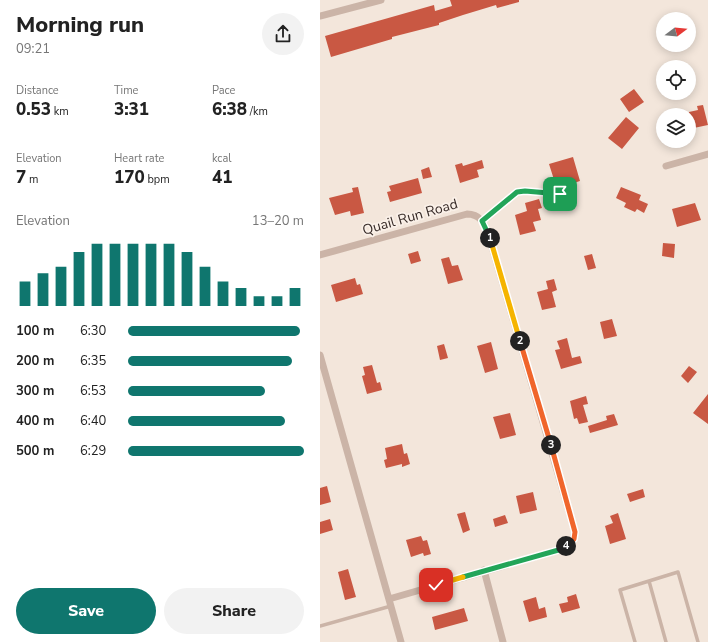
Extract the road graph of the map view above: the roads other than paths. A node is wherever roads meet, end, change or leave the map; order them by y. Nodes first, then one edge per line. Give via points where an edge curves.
1 (381, 0) edge
2 (320, 16) edge
3 (708, 154) edge
4 (666, 166) dead end
5 (572, 191) dead end
6 (482, 221) junction
7 (320, 255) edge
8 (320, 355) edge
9 (484, 570) junction
10 (649, 581) junction
11 (390, 602) junction
12 (320, 626) edge
13 (401, 642) edge
14 (503, 642) edge
15 (635, 642) edge
16 (666, 642) edge
17 (698, 642) edge

1 - 2 street
3 - 4 street
5 - 6 lane via 560,194 517,192
6 - 7 street, Quail Run Road via 473,214 467,214
6 - 9 street via 488,233 575,532 574,539 562,549
8 - 11 street
9 - 11 street
9 - 14 street
10 - 15 lane via 620,590
10 - 16 lane
10 - 17 lane via 678,572
11 - 12 lane
11 - 13 street

